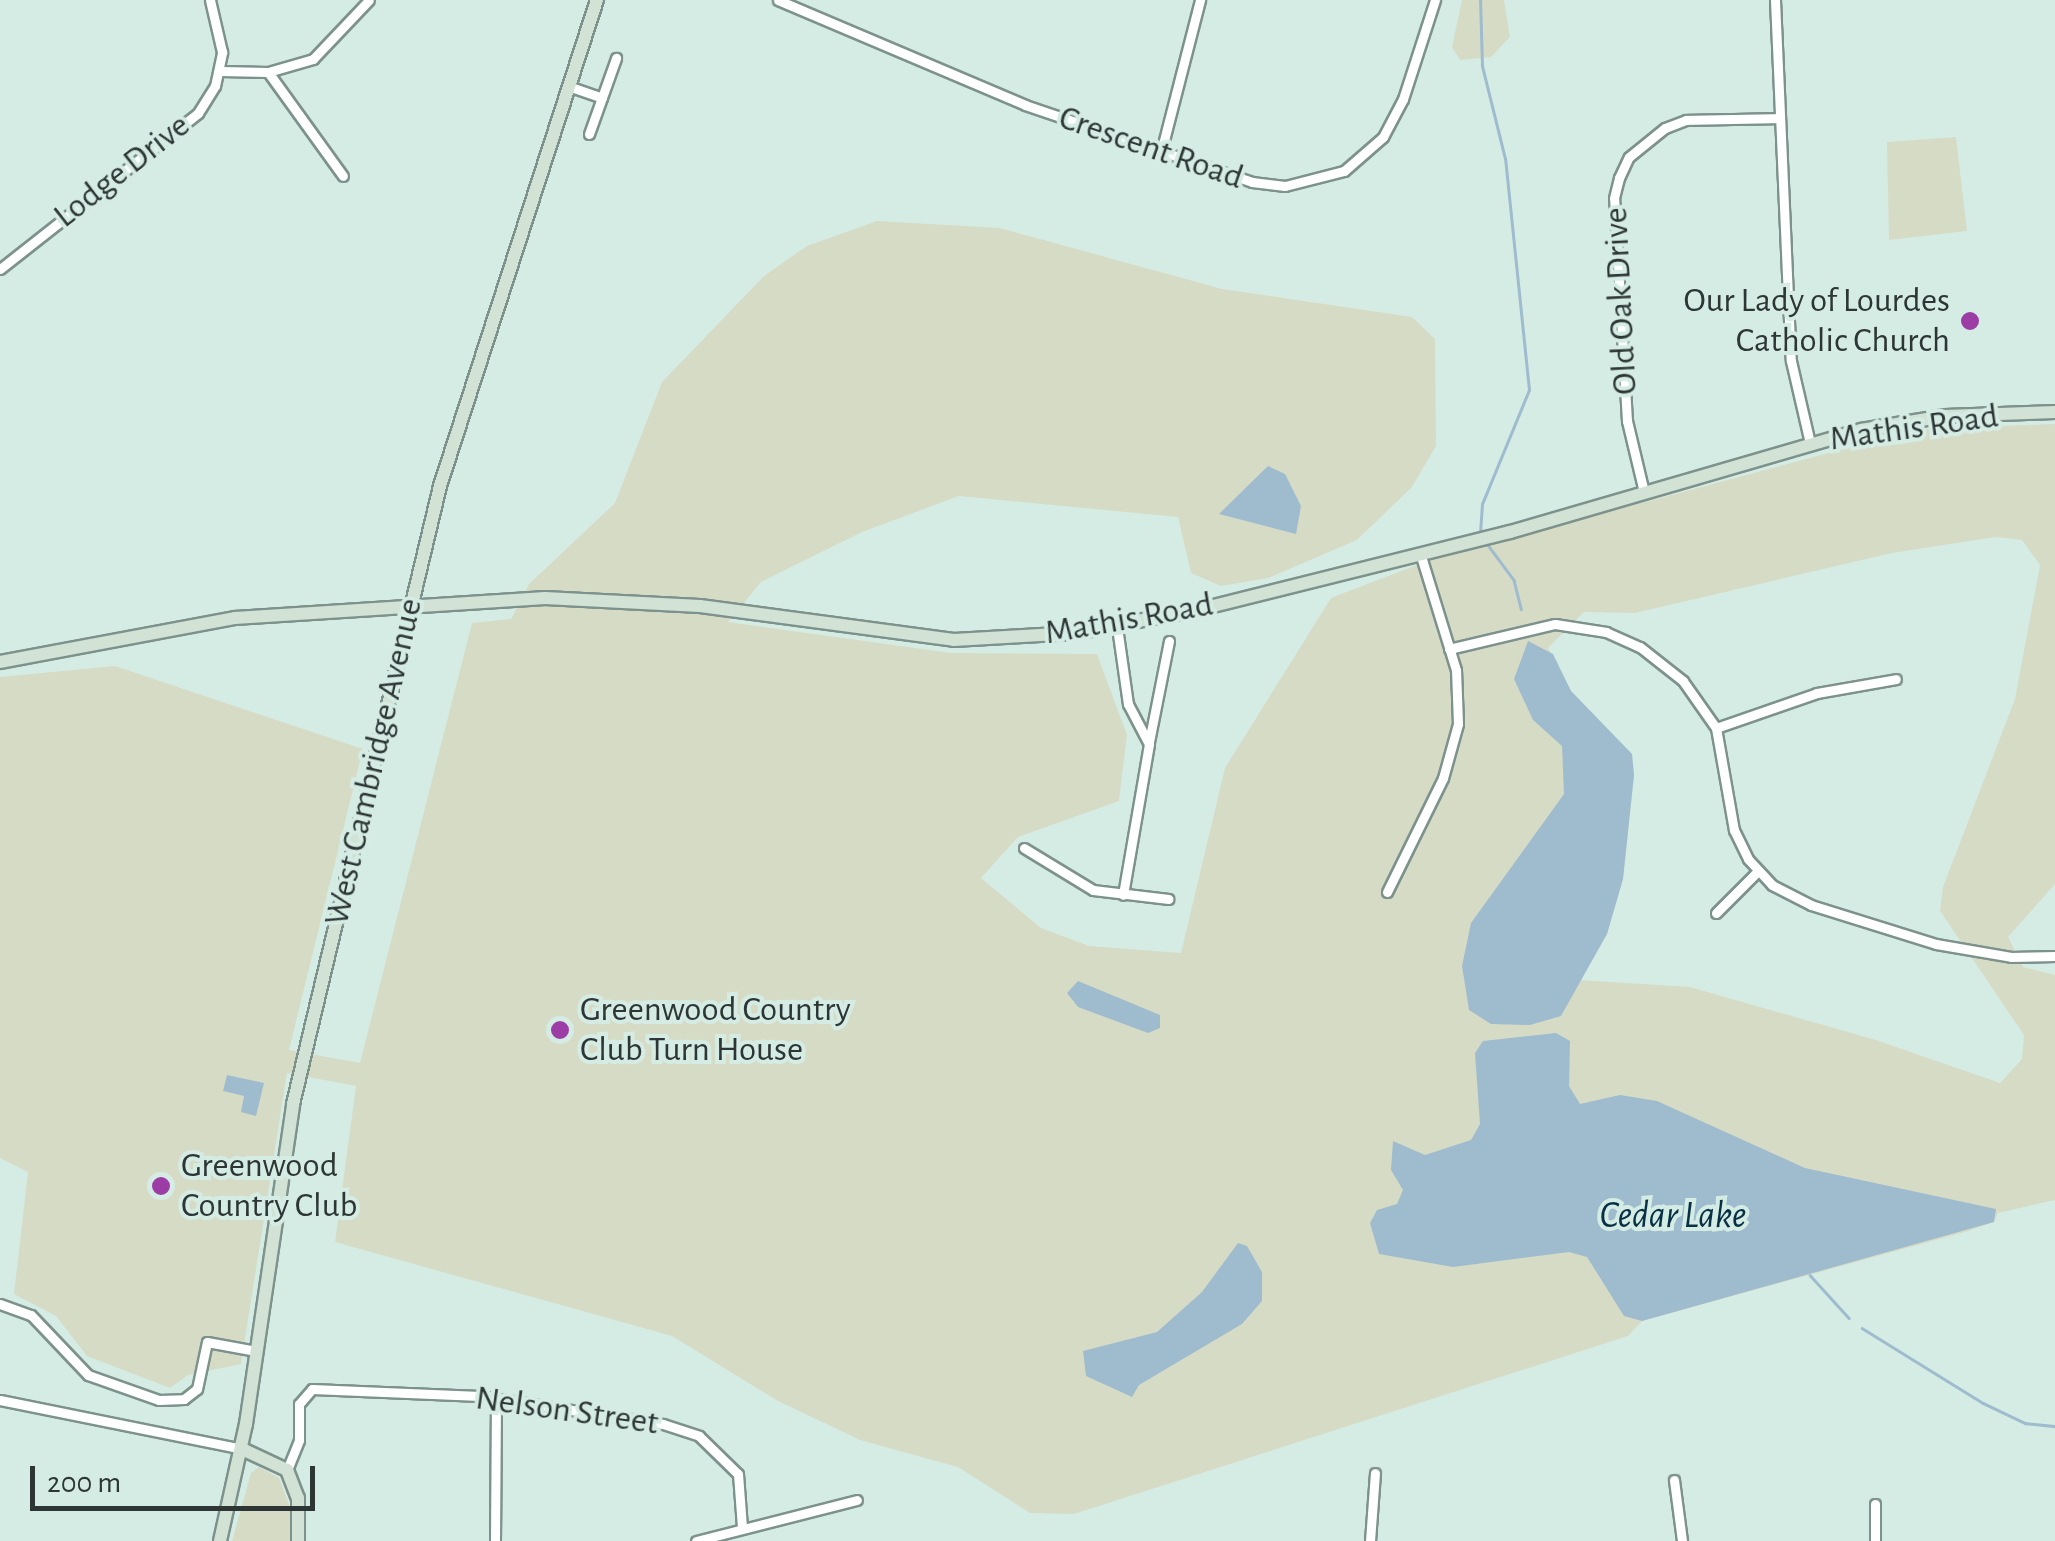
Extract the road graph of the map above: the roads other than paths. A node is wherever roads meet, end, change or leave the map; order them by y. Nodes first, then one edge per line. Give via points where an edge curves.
1 (210, 0) edge
2 (368, 0) edge
3 (597, 0) edge
4 (778, 0) edge
5 (1200, 0) edge
6 (1434, 0) edge
7 (1774, 0) edge
8 (616, 58) dead end
9 (220, 71) junction
10 (268, 72) junction
11 (568, 86) junction
12 (602, 98) junction
13 (1780, 118) junction
14 (589, 134) dead end
15 (1162, 152) junction
16 (343, 176) dead end
17 (0, 268) edge
18 (2055, 412) edge
19 (1810, 444) junction
20 (1644, 488) junction
21 (1419, 550) junction
22 (412, 604) junction
23 (1117, 628) junction
24 (1169, 641) dead end
25 (1449, 649) junction
26 (0, 662) edge
27 (1896, 679) dead end
28 (1716, 728) junction
29 (1149, 744) junction
30 (1024, 848) dead end
31 (1758, 871) junction
32 (1387, 892) dead end
33 (1122, 895) junction
34 (1168, 899) dead end
35 (1716, 914) dead end
36 (2055, 956) edge
37 (0, 1304) edge
38 (256, 1351) junction
39 (496, 1398) junction
40 (0, 1400) edge
41 (242, 1449) junction
42 (287, 1470) junction
43 (1375, 1473) dead end
44 (1674, 1480) dead end
45 (857, 1500) dead end
46 (1875, 1504) dead end
47 (742, 1527) junction
48 (220, 1541) edge
49 (298, 1541) edge
50 (495, 1541) edge
51 (696, 1541) edge
52 (1370, 1541) edge
53 (1682, 1541) edge
54 (1876, 1541) edge

1 - 9 street via 220,35
2 - 10 street via 319,54
3 - 11 street, West Cambridge Avenue
4 - 15 street, Crescent Road via 994,94
5 - 15 street
6 - 15 street, Crescent Road via 1395,118 1375,147 1344,171 1306,185 1273,186
7 - 13 street
8 - 12 street
9 - 10 street
9 - 17 street, Lodge Drive via 185,127
10 - 16 street
11 - 12 street
11 - 22 street, West Cambridge Avenue via 450,450
12 - 14 street
13 - 19 street via 1791,361
13 - 20 street, Old Oak Drive via 1686,120 1629,157 1618,178 1627,421
18 - 19 street, Mathis Road via 1945,416
19 - 20 street, Mathis Road
20 - 21 street, Mathis Road via 1510,532
21 - 23 street, Mathis Road
21 - 25 street
22 - 23 street, Mathis Road via 638,600 954,640
22 - 26 street, Mathis Road via 182,624
22 - 38 street, West Cambridge Avenue via 293,1104
23 - 29 street via 1128,704
24 - 29 street
25 - 28 street via 1540,625 1606,632 1669,667
25 - 32 street via 1458,694 1453,749
27 - 28 street via 1817,694
28 - 31 street via 1734,830
29 - 33 street
30 - 33 street via 1068,879
31 - 35 street
31 - 36 street via 1795,898 1936,944 1978,954
33 - 34 street
37 - 38 street via 31,1315 88,1376 158,1400 184,1399 198,1389 208,1342
38 - 41 street, West Cambridge Avenue
39 - 42 street, Nelson Street via 324,1388 303,1396 299,1440
39 - 47 street, Nelson Street via 664,1424 699,1436 738,1474
39 - 50 street
40 - 41 street
41 - 42 street
41 - 48 street, West Cambridge Avenue
42 - 49 street via 298,1498
43 - 52 street
44 - 53 street
45 - 47 street
46 - 54 street
47 - 51 street

